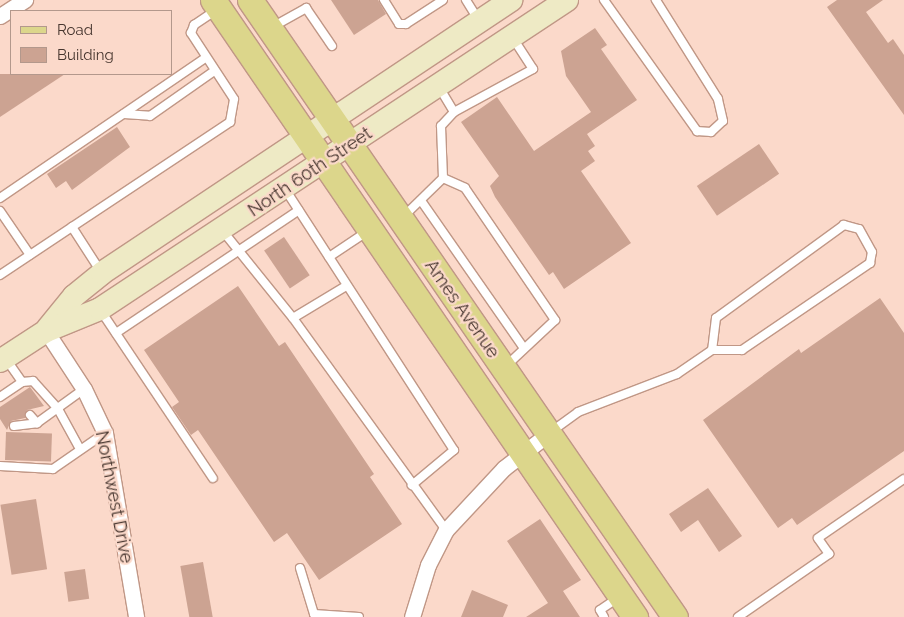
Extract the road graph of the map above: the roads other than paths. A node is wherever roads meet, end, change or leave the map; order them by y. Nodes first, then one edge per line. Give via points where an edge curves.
1 (25, 0) edge
2 (250, 0) edge
3 (384, 0) edge
4 (443, 0) edge
5 (466, 0) edge
6 (511, 0) edge
7 (567, 0) edge
8 (604, 0) edge
9 (656, 0) edge
10 (216, 4) edge
11 (0, 16) edge
12 (479, 20) junction
13 (270, 29) junction
14 (512, 38) junction
15 (332, 46) dead end
16 (205, 58) junction
17 (214, 71) junction
18 (438, 87) junction
19 (454, 112) junction
20 (124, 114) junction
21 (331, 120) junction
22 (307, 137) junction
23 (349, 146) junction
24 (324, 163) junction
25 (443, 178) junction
26 (285, 189) junction
27 (0, 198) edge
28 (422, 202) junction
29 (299, 210) junction
30 (0, 211) edge
31 (400, 220) junction
32 (72, 227) junction
33 (222, 230) junction
34 (370, 230) junction
35 (237, 250) junction
36 (30, 255) junction
37 (329, 257) junction
38 (102, 273) junction
39 (0, 275) edge
40 (346, 286) junction
41 (100, 310) junction
42 (294, 318) junction
43 (46, 330) junction
44 (116, 334) junction
45 (523, 347) junction
46 (712, 350) junction
47 (2, 359) edge
48 (504, 369) junction
49 (22, 382) junction
50 (84, 389) junction
51 (0, 397) edge
52 (58, 409) junction
53 (30, 415) dead end
54 (37, 423) junction
55 (14, 426) dead end
56 (105, 432) junction
57 (548, 434) junction
58 (80, 449) junction
59 (522, 454) junction
60 (0, 466) edge
61 (213, 478) dead end
62 (904, 480) edge
63 (412, 485) junction
64 (446, 530) junction
65 (300, 568) dead end
66 (620, 596) junction
67 (315, 615) edge
68 (136, 617) edge
69 (359, 617) edge
70 (412, 617) edge
71 (604, 617) edge
72 (635, 617) edge
73 (675, 617) edge
74 (739, 617) edge

1 - 11 street
2 - 13 main road, Ames Avenue
3 - 4 lane via 399,24 406,24
5 - 12 lane
6 - 12 main road, North 60th Street
7 - 14 main road, North 60th Street
8 - 9 lane via 697,132 711,132 723,121 718,99
10 - 16 lane via 194,25 191,33
10 - 22 main road, Ames Avenue
12 - 21 main road, North 60th Street
13 - 15 lane via 306,8
13 - 21 main road, Ames Avenue
14 - 18 main road, North 60th Street
14 - 19 lane via 534,69
16 - 17 lane
16 - 20 lane
17 - 20 lane via 150,116
17 - 32 lane via 234,99 230,122
18 - 19 lane
18 - 23 main road, North 60th Street
19 - 25 lane via 441,126
20 - 27 lane
21 - 22 main road, North 60th Street
21 - 23 main road, Ames Avenue
22 - 24 main road, Ames Avenue
22 - 38 main road, North 60th Street
23 - 24 main road, North 60th Street
23 - 31 main road, Ames Avenue
24 - 26 main road, North 60th Street
24 - 34 main road, Ames Avenue
25 - 28 lane
25 - 45 lane via 465,188 555,320
26 - 29 lane
26 - 33 main road, North 60th Street
28 - 31 lane
28 - 45 lane
29 - 35 lane
29 - 37 lane
30 - 36 lane
31 - 48 main road, Ames Avenue
32 - 36 lane
32 - 38 lane
33 - 35 lane
33 - 41 main road, North 60th Street
34 - 37 lane
34 - 59 main road, Ames Avenue
35 - 42 lane
35 - 44 lane
36 - 39 lane
37 - 40 lane
38 - 43 main road, North 60th Street via 74,296
40 - 42 lane
40 - 63 lane via 454,450
41 - 43 main road, North 60th Street
41 - 44 lane
42 - 63 lane
43 - 47 main road, North 60th Street
43 - 50 street, Northwest Drive
44 - 61 lane
45 - 48 lane
46 - 46 lane via 742,350 870,263 872,252 858,229 844,225 716,318
46 - 57 lane via 677,374 578,412
47 - 49 lane
48 - 57 main road, Ames Avenue
49 - 51 lane via 15,392
49 - 52 lane via 33,381
50 - 52 lane
50 - 56 street, Northwest Drive
52 - 54 lane
52 - 58 lane
53 - 54 lane
54 - 55 lane
56 - 58 lane
56 - 68 street, Northwest Drive
57 - 59 street
57 - 73 main road, Ames Avenue
58 - 60 lane via 54,469
59 - 64 street
59 - 66 main road, Ames Avenue
62 - 74 lane via 818,538 829,554
63 - 64 lane
64 - 70 street via 428,565
65 - 67 lane
66 - 71 lane via 600,610
66 - 72 main road, Ames Avenue
67 - 69 lane

